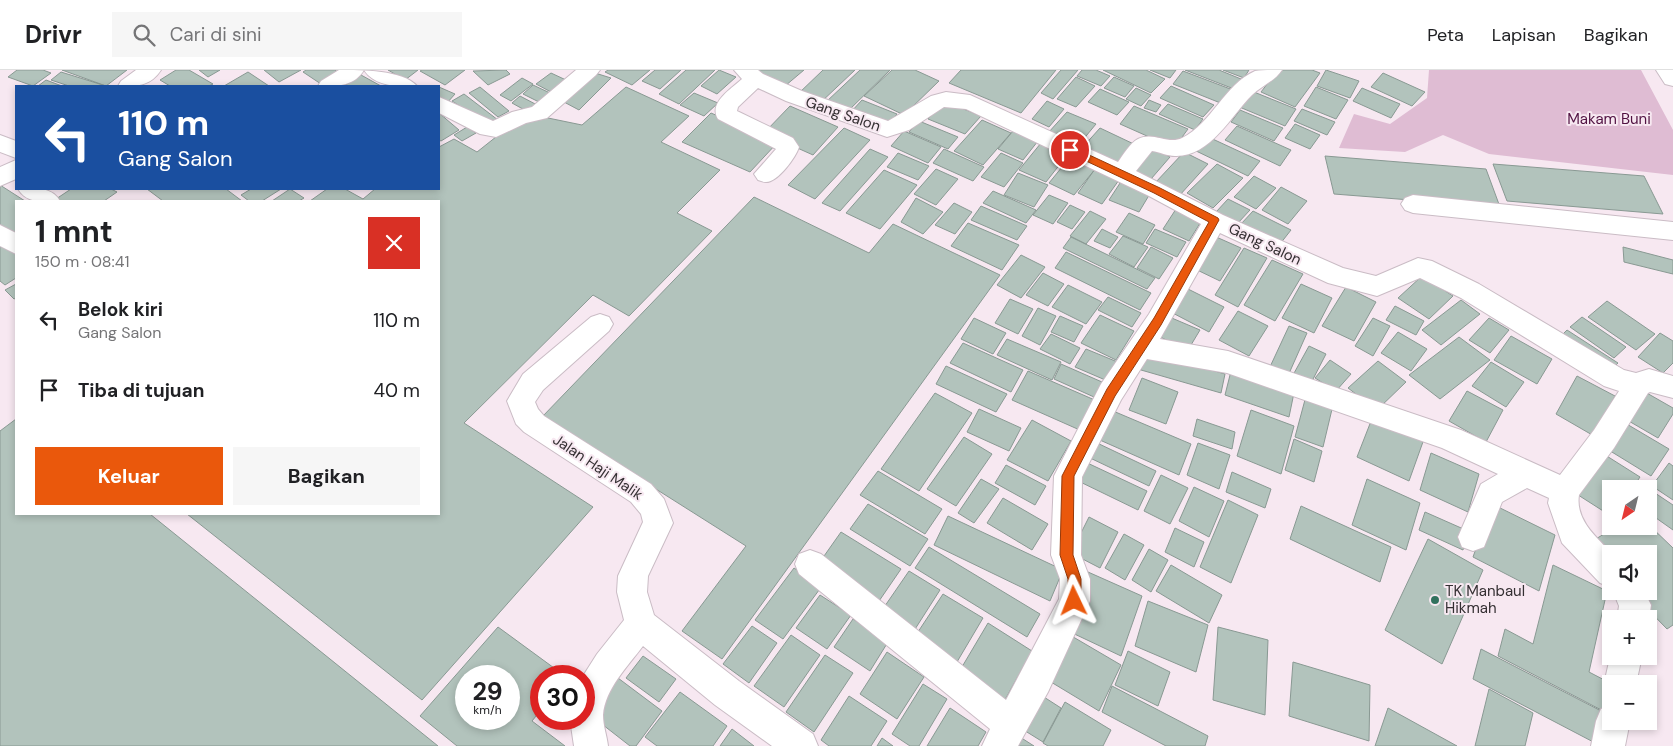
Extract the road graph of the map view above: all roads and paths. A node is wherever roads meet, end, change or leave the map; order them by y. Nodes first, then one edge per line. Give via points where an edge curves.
1 (354, 70) edge
2 (375, 70) edge
3 (589, 70) edge
4 (1271, 70) edge
5 (1667, 70) edge
6 (750, 74) edge
7 (1673, 79) edge
8 (331, 85) edge
9 (404, 85) edge
10 (440, 105) edge
11 (0, 143) edge
12 (15, 150) edge
13 (1120, 173) junction
14 (766, 174) dead end
15 (32, 190) edge
16 (46, 200) edge
17 (1413, 204) dead end
18 (1214, 220) junction
19 (1673, 231) edge
20 (0, 234) edge
21 (15, 244) edge
22 (600, 324) dead end
23 (1141, 346) junction
24 (1638, 385) junction
25 (1673, 386) edge
26 (1527, 473) junction
27 (1565, 491) junction
28 (1473, 537) dead end
29 (1602, 563) edge
30 (810, 564) dead end
31 (642, 624) junction
32 (1611, 730) edge
33 (1005, 736) edge
34 (591, 746) edge
35 (801, 746) edge
36 (1608, 746) edge

1 - 8 street
2 - 9 street
3 - 10 street via 544,110 496,129 488,129
4 - 13 street via 1246,88 1208,132 1196,141 1177,149 1157,143 1145,145
5 - 7 street
6 - 13 street, Gang Salon via 794,96 887,129 896,128 939,101 970,102
6 - 14 street via 727,105 726,114 788,147
11 - 12 street
13 - 18 street, Gang Salon
15 - 16 street
17 - 19 street
18 - 23 street via 1158,322
18 - 24 street, Gang Salon via 1320,269 1370,286 1383,285 1418,268 1432,271 1614,378
20 - 21 street
22 - 31 street, Jalan Haji Malik via 532,382 521,401 526,416 534,424 641,493 654,508 658,523 636,568 632,592
23 - 26 street via 1228,362 1451,439
23 - 33 street via 1111,392 1068,476 1066,555 1075,579 1074,601
24 - 25 street, Gang Salon via 1649,380
24 - 27 street via 1604,439
26 - 27 street
26 - 28 street via 1491,493
27 - 29 street via 1563,503 1573,532
30 - 33 street
31 - 34 street via 603,674 589,701 586,720
31 - 35 street via 727,693
32 - 36 street

